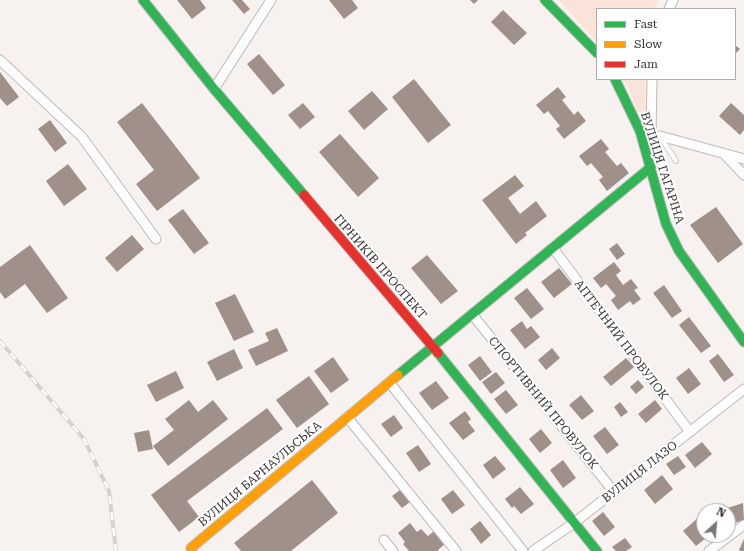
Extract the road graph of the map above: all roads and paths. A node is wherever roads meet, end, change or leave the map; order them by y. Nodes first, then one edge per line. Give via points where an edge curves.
1 (143, 0) edge
2 (270, 0) edge
3 (545, 0) edge
4 (596, 52) edge
5 (0, 60) edge
6 (615, 80) edge
7 (652, 80) edge
8 (214, 89) junction
9 (640, 131) junction
10 (656, 135) junction
11 (725, 155) junction
12 (744, 160) edge
13 (676, 162) dead end
14 (651, 167) junction
15 (744, 175) edge
16 (156, 239) dead end
17 (553, 248) junction
18 (472, 314) junction
19 (744, 342) edge
20 (432, 346) junction
21 (389, 382) junction
22 (744, 389) edge
23 (346, 417) junction
24 (690, 432) junction
25 (614, 492) junction
26 (574, 523) junction
27 (744, 525) edge
28 (384, 540) dead end
29 (192, 551) edge
30 (393, 551) edge
31 (456, 551) edge
32 (523, 551) edge
33 (533, 551) edge
34 (597, 551) edge
35 (709, 551) edge

1 - 8 main road, ГІРНИКІВ ПРОСПЕКТ
2 - 8 street
3 - 4 main road
5 - 16 street via 82,137
6 - 9 main road, ВУЛИЦЯ ГАГАРІНА
7 - 10 street
8 - 20 main road, ГІРНИКІВ ПРОСПЕКТ
9 - 10 lane
9 - 14 main road, ВУЛИЦЯ ГАГАРІНА
10 - 11 street
10 - 13 lane
11 - 12 street
11 - 15 street
14 - 17 main road, ВУЛИЦЯ БАРНАУЛЬСЬКА
14 - 19 main road, ВУЛИЦЯ ГАГАРІНА via 666,224 679,251
17 - 18 main road, ВУЛИЦЯ БАРНАУЛЬСЬКА
17 - 24 street, АПТЕЧНИЙ ПРОВУЛОК
18 - 20 main road, ВУЛИЦЯ БАРНАУЛЬСЬКА
18 - 25 street, СПОРТИВНИЙ ПРОВУЛОК
20 - 21 main road, ВУЛИЦЯ БАРНАУЛЬСЬКА
20 - 26 main road, ГІРНИКІВ ПРОСПЕКТ
21 - 23 main road, ВУЛИЦЯ БАРНАУЛЬСЬКА
21 - 32 street
22 - 24 street, ВУЛИЦЯ ЛАЗО
23 - 29 main road, ВУЛИЦЯ БАРНАУЛЬСЬКА via 191,548
23 - 31 street
24 - 25 street, ВУЛИЦЯ ЛАЗО
25 - 26 street, ВУЛИЦЯ ЛАЗО
26 - 33 street, ВУЛИЦЯ ЛАЗО
26 - 34 main road, ГІРНИКІВ ПРОСПЕКТ
27 - 35 street
28 - 30 street

